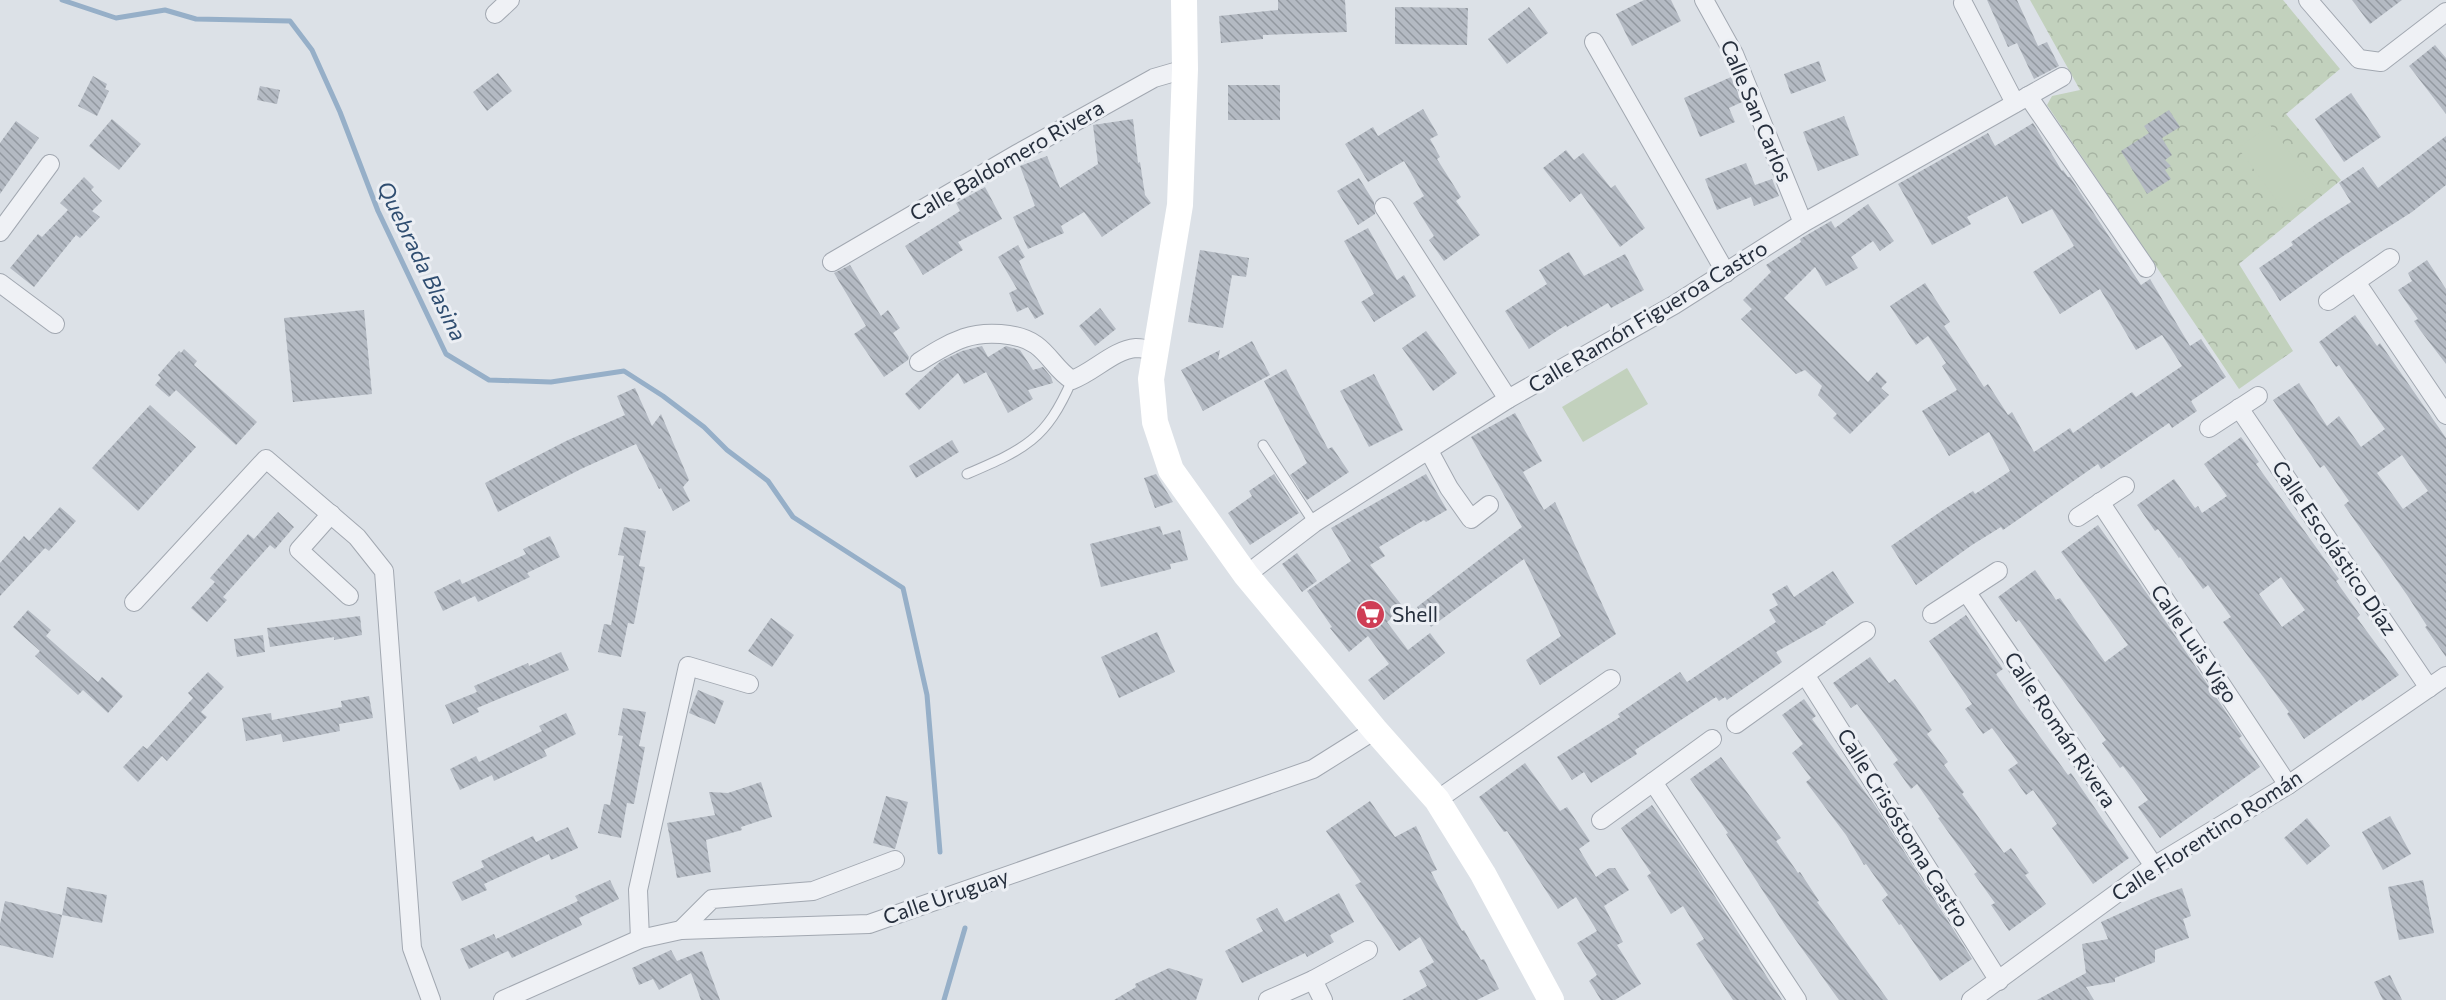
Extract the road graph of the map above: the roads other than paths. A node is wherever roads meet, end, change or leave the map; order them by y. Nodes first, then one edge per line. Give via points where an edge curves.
1 (510, 0) edge
2 (1184, 0) edge
3 (1704, 0) edge
4 (2308, 0) edge
5 (1963, 3) dead end
6 (2446, 12) edge
7 (495, 14) dead end
8 (1594, 42) dead end
9 (1185, 69) junction
10 (2062, 77) dead end
11 (2022, 100) junction
12 (50, 164) dead end
13 (1384, 207) dead end
14 (1803, 224) junction
15 (0, 232) edge
16 (2390, 258) dead end
17 (832, 262) dead end
18 (2146, 268) dead end
19 (1726, 273) junction
20 (2356, 282) junction
21 (0, 283) edge
22 (2328, 301) dead end
23 (55, 324) dead end
24 (1155, 350) junction
25 (919, 362) dead end
26 (1072, 380) junction
27 (2258, 396) dead end
28 (1508, 399) junction
29 (2239, 408) junction
30 (2446, 415) edge
31 (2209, 428) dead end
32 (1263, 445) dead end
33 (1429, 451) junction
34 (967, 474) dead end
35 (2125, 486) dead end
36 (2100, 502) junction
37 (1489, 505) dead end
38 (331, 514) junction
39 (2078, 517) dead end
40 (1314, 523) junction
41 (1998, 571) dead end
42 (1246, 575) junction
43 (1966, 593) junction
44 (349, 596) dead end
45 (134, 602) dead end
46 (1932, 614) dead end
47 (1866, 631) dead end
48 (1806, 675) junction
49 (2446, 676) edge
50 (1611, 679) dead end
51 (749, 684) dead end
52 (2428, 688) junction
53 (1736, 724) dead end
54 (1375, 730) junction
55 (1712, 739) dead end
56 (1653, 782) junction
57 (2288, 785) junction
58 (1437, 800) junction
59 (1601, 820) dead end
60 (895, 860) dead end
61 (2154, 866) junction
62 (681, 930) junction
63 (640, 939) junction
64 (1368, 950) dead end
65 (1313, 980) junction
66 (1999, 981) junction
67 (431, 1000) edge
68 (503, 1000) edge
69 (1268, 1000) edge
70 (1323, 1000) edge
71 (1551, 1000) edge
72 (1797, 1000) edge
73 (1971, 1000) edge

1 - 7 street
2 - 9 street
3 - 14 street, Calle San Carlos via 1734,54
4 - 6 street via 2359,59 2381,62
5 - 11 street
8 - 19 street
9 - 17 street, Calle Baldomero Rivera via 1144,83
9 - 24 street via 1180,206
10 - 11 street, Calle Ramón Figueroa Castro
11 - 14 street, Calle Ramón Figueroa Castro
11 - 18 street
12 - 15 street
13 - 28 street
14 - 19 street, Calle Ramón Figueroa Castro
16 - 20 street
19 - 28 street, Calle Ramón Figueroa Castro
20 - 22 street
20 - 30 street
21 - 23 street
24 - 26 street via 1136,348 1121,353
24 - 42 street via 1150,379 1155,423 1171,470
25 - 26 street via 967,337 1016,336 1035,344
26 - 34 lane via 1059,410 1033,441
27 - 29 street
28 - 33 street, Calle Ramón Figueroa Castro
29 - 31 street
29 - 52 street, Calle Escolástico Díaz
32 - 40 lane
33 - 37 street via 1471,519
33 - 40 street, Calle Ramón Figueroa Castro
35 - 36 street
36 - 39 street
36 - 57 street, Calle Luis Vigo
38 - 44 street via 299,550
38 - 45 street via 266,459
38 - 67 street via 357,537 384,571 412,948
40 - 42 street, Calle Ramón Figueroa Castro
41 - 43 street
42 - 54 street
43 - 46 street
43 - 61 street, Calle Román Rivera
47 - 48 street
48 - 53 street
48 - 66 street, Calle Crisóstoma Castro
49 - 52 street, Calle Florentino Román
50 - 58 street
51 - 63 street via 688,666 638,890
52 - 57 street, Calle Florentino Román
54 - 58 street
54 - 62 street, Calle Uruguay via 1313,770 869,924
55 - 56 street
56 - 59 street
56 - 72 street
57 - 61 street, Calle Florentino Román
58 - 71 street via 1483,874
60 - 62 street via 813,891 712,899
61 - 66 street, Calle Florentino Román
62 - 63 street, Calle Uruguay
63 - 68 street, Calle Uruguay
64 - 65 street
65 - 69 street
65 - 70 street
66 - 73 street, Calle Florentino Román

